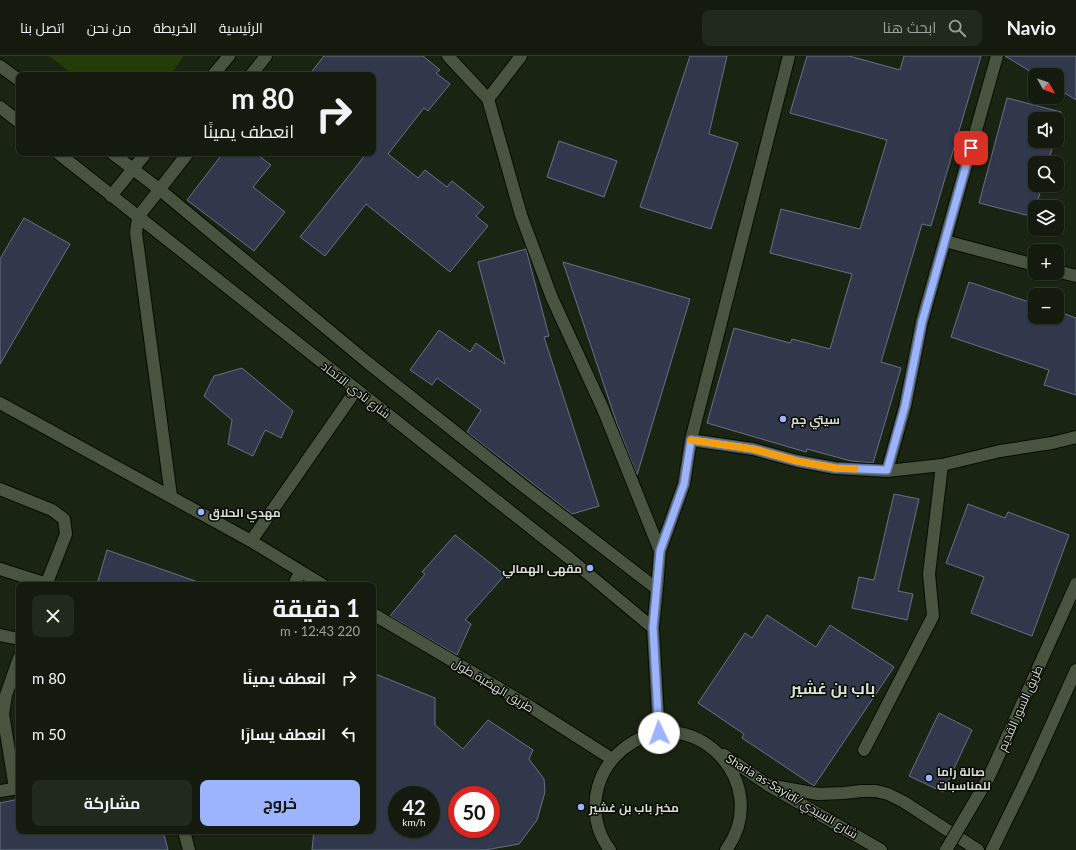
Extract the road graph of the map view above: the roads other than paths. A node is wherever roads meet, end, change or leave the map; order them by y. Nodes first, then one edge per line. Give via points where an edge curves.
1 (228, 56) edge
2 (266, 56) edge
3 (448, 56) edge
4 (521, 56) edge
5 (789, 56) edge
6 (997, 56) edge
7 (0, 66) edge
8 (215, 72) edge
9 (253, 72) edge
10 (16, 78) edge
11 (488, 99) junction
12 (0, 106) edge
13 (16, 119) edge
14 (62, 156) edge
15 (116, 156) edge
16 (143, 156) edge
17 (186, 156) edge
18 (132, 169) junction
19 (159, 189) junction
20 (111, 196) junction
21 (138, 217) junction
22 (945, 241) junction
23 (1028, 263) edge
24 (1064, 273) edge
25 (1076, 276) edge
26 (356, 390) junction
27 (0, 403) edge
28 (1076, 437) edge
29 (691, 440) junction
30 (942, 465) junction
31 (887, 470) junction
32 (0, 489) edge
33 (171, 496) junction
34 (251, 541) junction
35 (660, 551) junction
36 (0, 569) edge
37 (300, 572) junction
38 (41, 582) edge
39 (48, 582) edge
40 (295, 582) edge
41 (318, 582) edge
42 (1076, 584) edge
43 (657, 588) junction
44 (376, 616) edge
45 (653, 628) junction
46 (0, 634) edge
47 (16, 638) edge
48 (16, 667) edge
49 (1076, 670) edge
50 (659, 733) junction
51 (704, 742) junction
52 (864, 750) dead end
53 (612, 759) junction
54 (16, 783) edge
55 (768, 785) junction
56 (16, 788) edge
57 (0, 791) edge
58 (185, 834) edge
59 (189, 850) edge
60 (610, 850) edge
61 (726, 850) edge
62 (881, 850) edge
63 (946, 850) edge
64 (978, 850) edge
65 (992, 850) edge

1 - 8 street
2 - 9 street
3 - 11 street
4 - 11 street
5 - 29 street
6 - 22 street
7 - 10 street
11 - 35 street via 521,215 552,298 603,409
12 - 13 street
14 - 20 street, شارع نادي الاتحاد
15 - 18 street
16 - 18 street
17 - 19 street
18 - 19 street
18 - 20 street
19 - 21 street
19 - 43 street via 367,362
20 - 21 street, شارع نادي الاتحاد
21 - 26 street, شارع نادي الاتحاد
21 - 33 street via 136,233
22 - 23 street
22 - 31 street via 922,322 905,406
24 - 25 street
26 - 34 street
26 - 45 street, شارع نادي الاتحاد via 569,558
27 - 33 street
28 - 30 street
29 - 31 street via 753,449 835,468
29 - 35 street via 684,484
30 - 31 street
30 - 52 street via 929,574 934,616
32 - 39 street via 52,510 64,519 66,534
33 - 34 street
34 - 37 street
35 - 43 street
36 - 38 street
37 - 40 street
37 - 41 street
42 - 63 street, طريق السور القديم, bridge via 989,777
43 - 45 street
44 - 53 street, طريق الهضبة طول via 529,706
45 - 50 street
46 - 47 street
48 - 54 street via 6,695 3,714
49 - 65 street
50 - 51 street via 674,732
50 - 53 street via 633,741
51 - 55 street, Sharia as-Sayidi/شارع السيدي
51 - 61 street via 723,757 736,778 741,802 738,827
53 - 60 street via 600,778 595,799 596,821
55 - 62 street, Sharia as-Sayidi/شارع السيدي
55 - 64 street via 818,794 861,790 888,794
56 - 57 street
58 - 59 street

